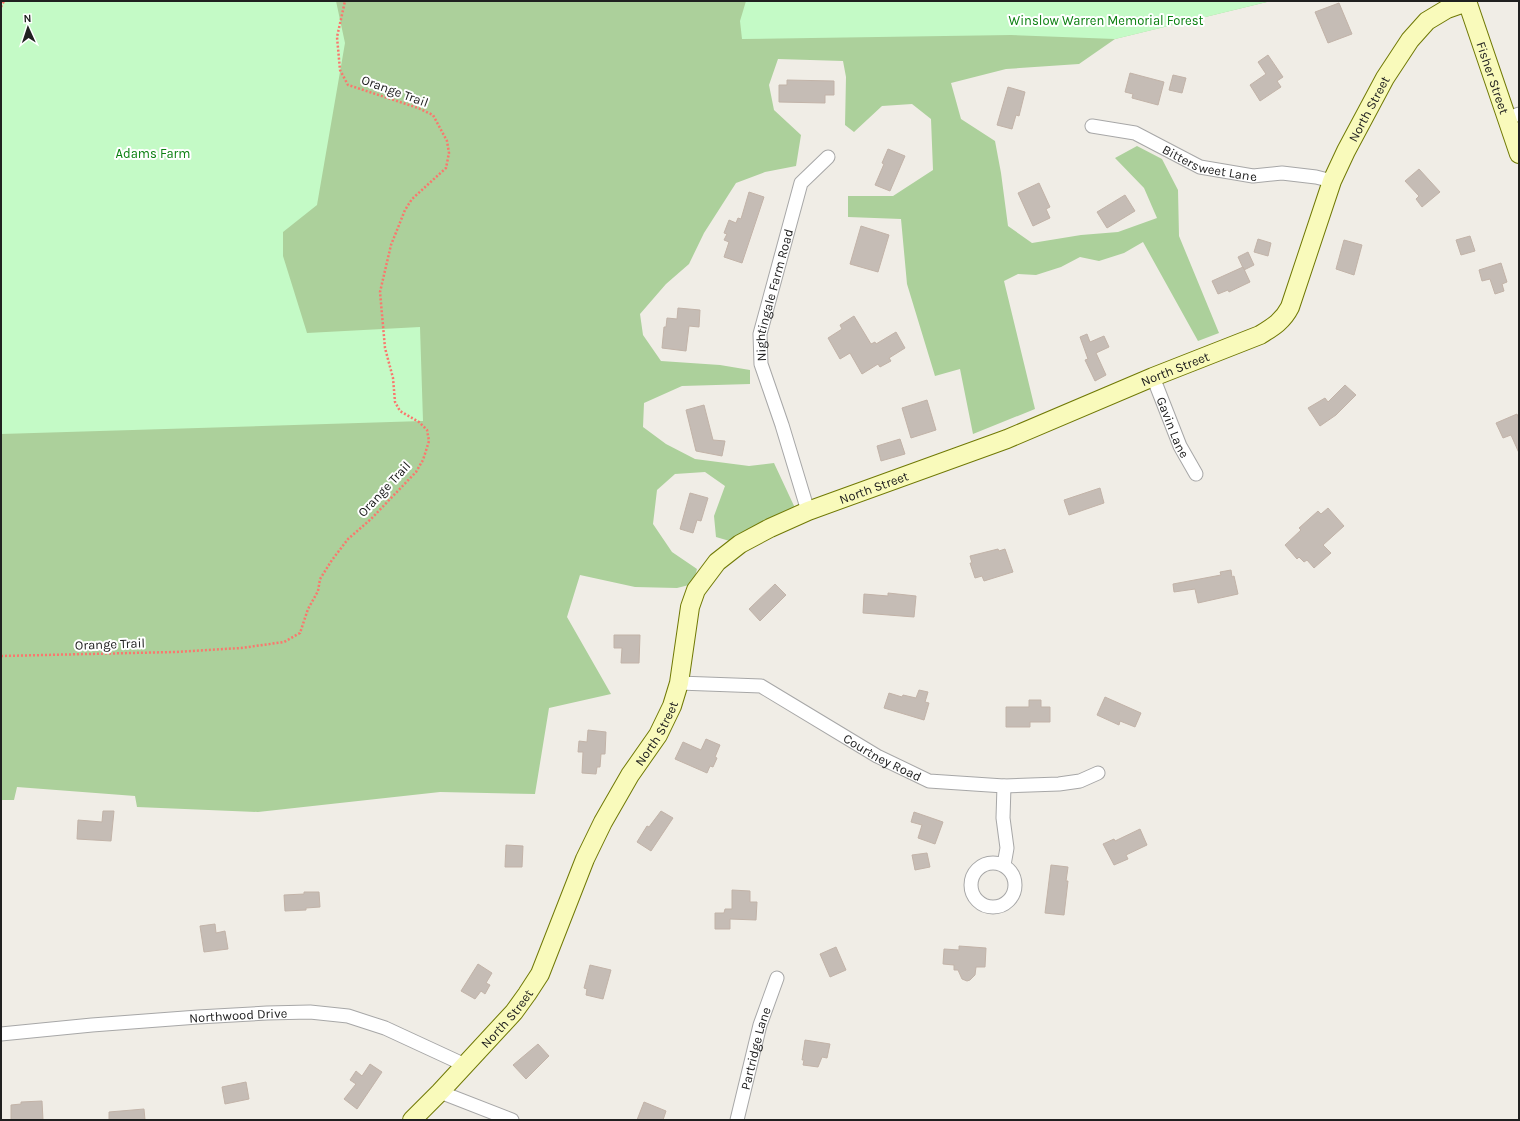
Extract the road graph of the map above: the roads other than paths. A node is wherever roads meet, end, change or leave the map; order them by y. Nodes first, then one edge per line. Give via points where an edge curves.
1 (1467, 1) edge
2 (1513, 117) edge
3 (1092, 126) dead end
4 (1519, 154) edge
5 (828, 157) dead end
6 (1332, 181) junction
7 (1153, 377) junction
8 (1196, 474) dead end
9 (808, 511) junction
10 (679, 683) junction
11 (1098, 773) dead end
12 (1004, 786) junction
13 (1004, 865) dead end
14 (777, 978) dead end
15 (1, 1034) edge
16 (465, 1065) junction
17 (440, 1092) junction
18 (412, 1120) edge
19 (512, 1120) edge
20 (737, 1120) edge

1 - 2 street, Fisher Street
1 - 6 street, North Street via 1427,21 1410,40 1385,78
2 - 4 street, Fisher Street
3 - 6 street, Bittersweet Lane via 1135,133 1200,167 1253,176 1282,173
5 - 9 street, Nightingale Farm Road via 801,183 760,334 760,364
6 - 7 street, North Street via 1290,307 1276,326 1260,335
7 - 8 street, Gavin Lane via 1180,446
7 - 9 street, North Street via 1007,439
9 - 10 street, North Street via 740,544 717,562 696,590 690,607
10 - 12 street, Courtney Road via 761,686 877,756 929,781
10 - 16 street, North Street via 672,706 658,735 630,775 585,859 540,974 514,1012
11 - 12 street, Courtney Road via 1069,783
12 - 13 street via 1003,818 1007,848
14 - 20 street, Partridge Lane via 760,1026
15 - 16 street, Northwood Drive via 267,1012 310,1012 348,1016 385,1028
16 - 17 street, North Street
17 - 18 street, North Street
17 - 19 street

